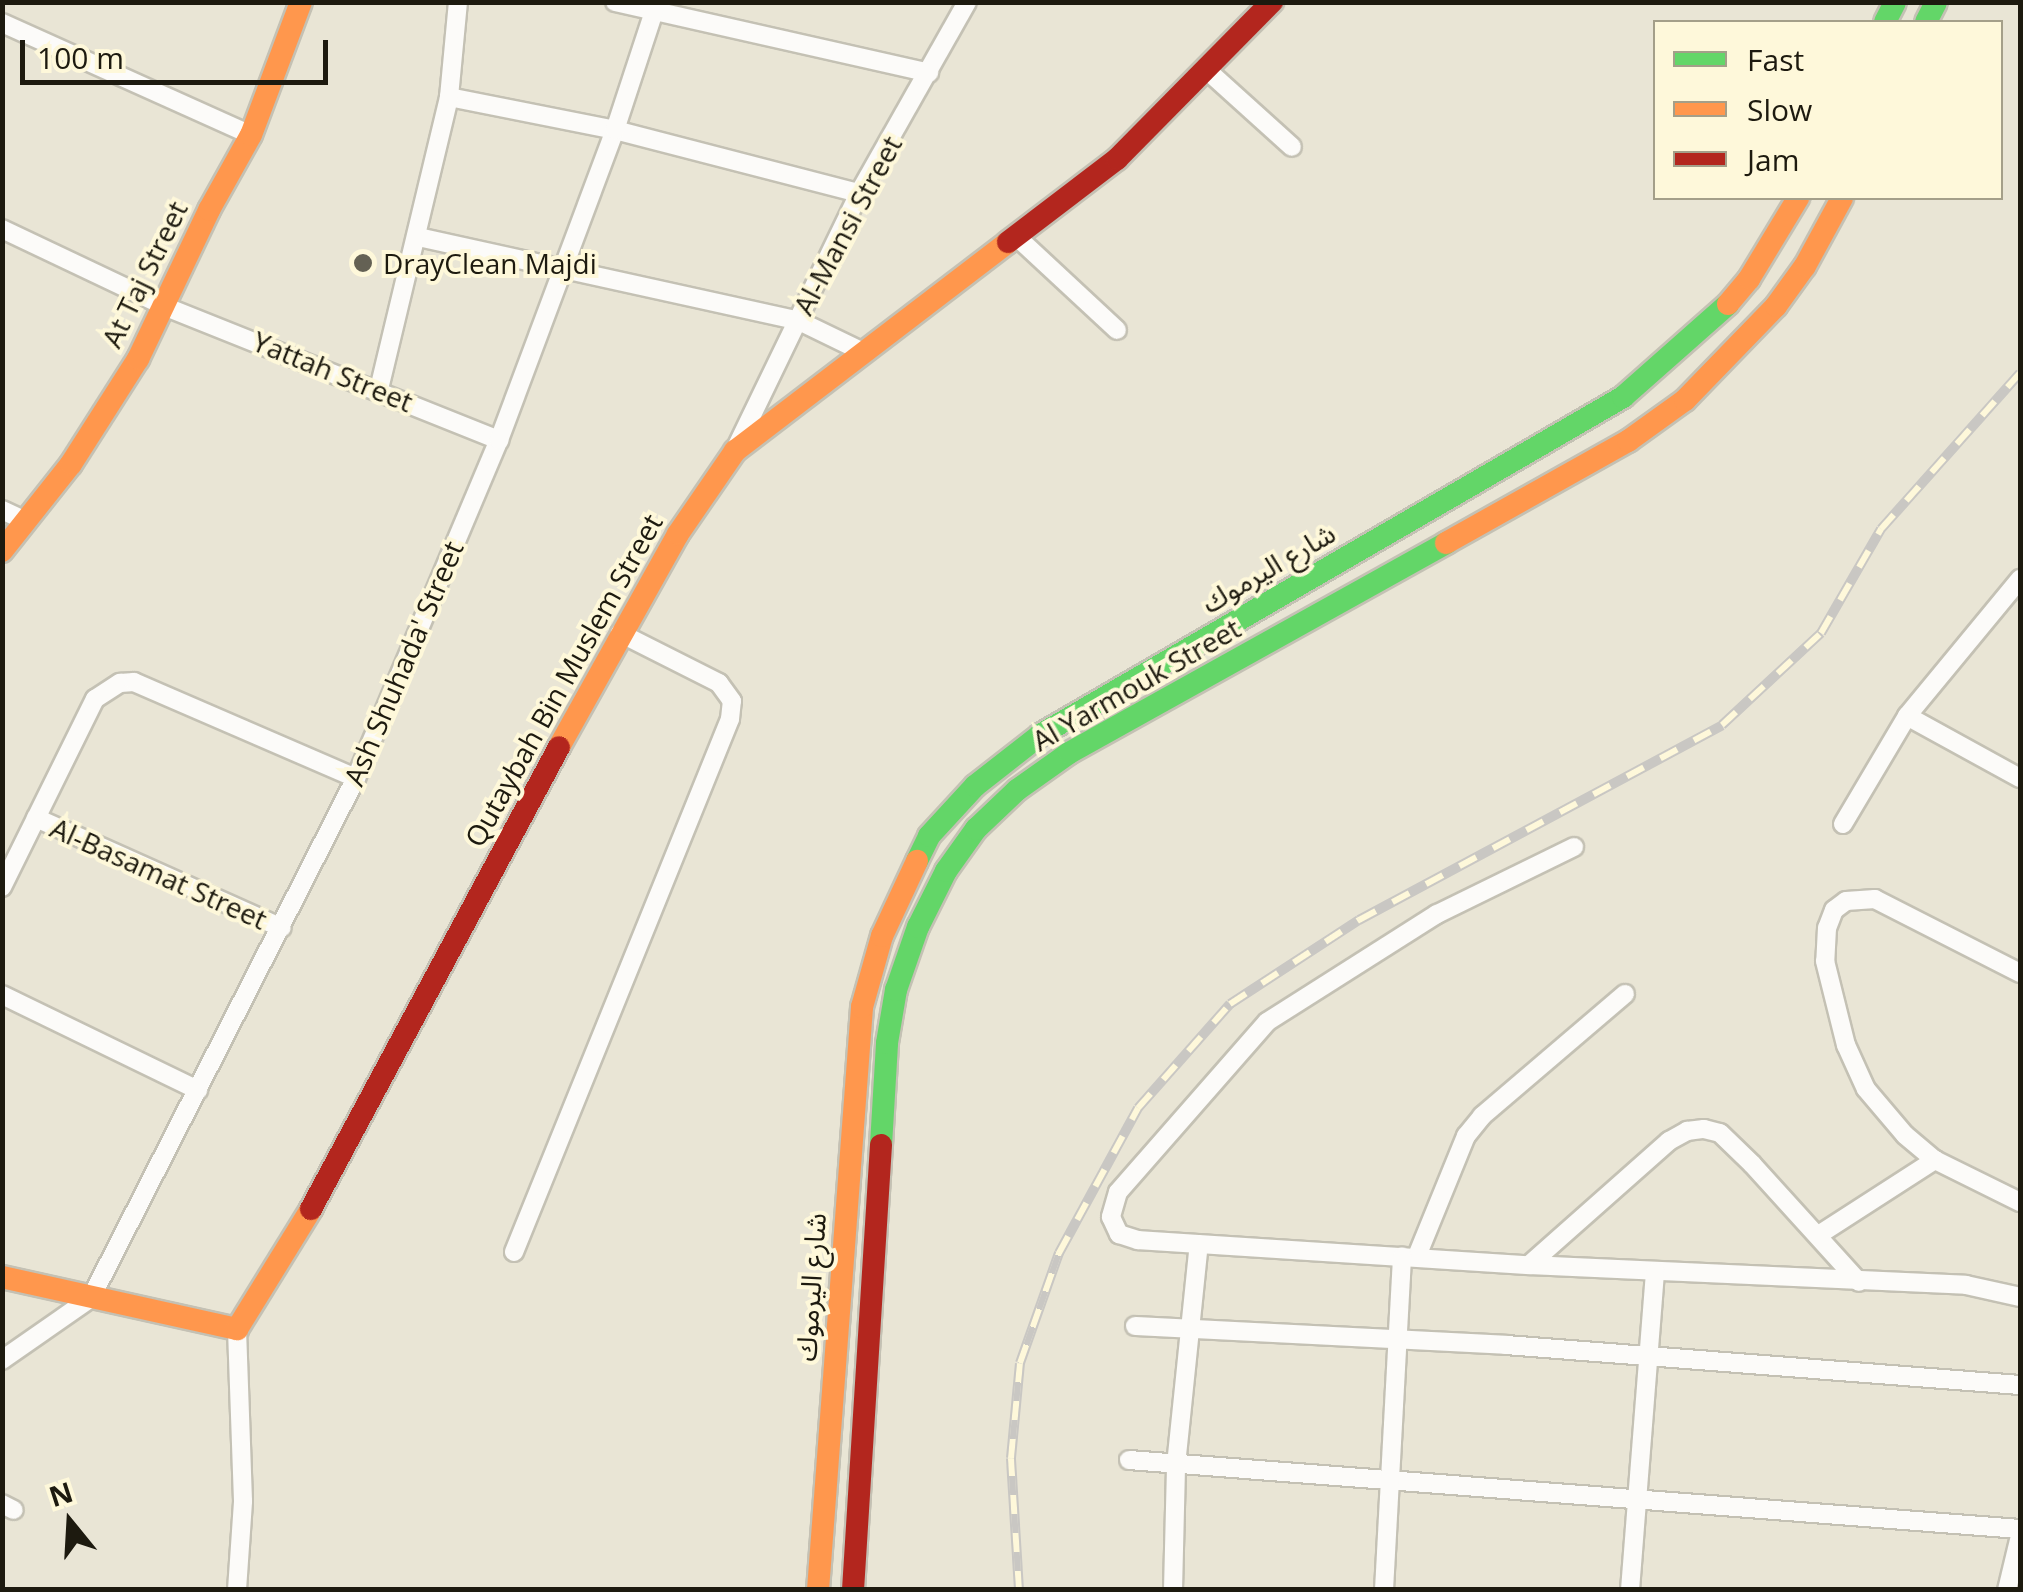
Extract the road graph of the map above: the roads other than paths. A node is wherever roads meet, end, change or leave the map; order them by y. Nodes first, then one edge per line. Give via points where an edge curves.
1 (301, 2) edge
2 (458, 2) edge
3 (615, 2) edge
4 (967, 2) edge
5 (1272, 2) edge
6 (656, 8) edge
7 (2, 23) edge
8 (1208, 71) junction
9 (929, 73) junction
10 (449, 97) junction
11 (615, 130) junction
12 (251, 134) junction
13 (1292, 147) dead end
14 (859, 193) junction
15 (1797, 200) edge
16 (1841, 200) edge
17 (2, 229) edge
18 (418, 237) junction
19 (1018, 238) junction
20 (560, 268) junction
21 (166, 307) junction
22 (797, 320) junction
23 (1116, 330) dead end
24 (865, 353) junction
25 (379, 389) junction
26 (499, 440) junction
27 (734, 450) junction
28 (2, 510) edge
29 (26, 521) junction
30 (2, 551) edge
31 (2020, 579) edge
32 (620, 632) junction
33 (1907, 716) junction
34 (356, 778) junction
35 (2020, 778) edge
36 (36, 818) junction
37 (1842, 824) dead end
38 (1574, 847) dead end
39 (2, 887) edge
40 (282, 928) junction
41 (2020, 973) edge
42 (2, 994) edge
43 (1624, 994) dead end
44 (198, 1090) junction
45 (1935, 1160) junction
46 (2020, 1202) edge
47 (1820, 1234) junction
48 (1199, 1244) junction
49 (514, 1252) dead end
50 (1409, 1256) junction
51 (1528, 1265) junction
52 (1655, 1272) junction
53 (2, 1277) edge
54 (1859, 1282) junction
55 (2020, 1297) edge
56 (91, 1298) junction
57 (1135, 1326) dead end
58 (238, 1329) junction
59 (1192, 1331) junction
60 (1398, 1340) junction
61 (1649, 1358) junction
62 (2, 1360) edge
63 (2020, 1384) edge
64 (1129, 1460) dead end
65 (1176, 1465) junction
66 (1392, 1480) junction
67 (1637, 1498) junction
68 (2020, 1533) edge
69 (238, 1590) edge
70 (818, 1590) edge
71 (853, 1590) edge
72 (1173, 1590) edge
73 (1384, 1590) edge
74 (1630, 1590) edge
75 (2007, 1590) edge

1 - 12 main road, At Taj Street
2 - 10 street
3 - 6 street
4 - 9 street, Al-Mansi Street
5 - 8 main road, Qutaybah Bin Muslem Street
6 - 9 street
6 - 11 street, Ash Shuhada' Street
7 - 12 street
8 - 13 street
8 - 19 main road, Qutaybah Bin Muslem Street via 1117,158
9 - 14 street, Al-Mansi Street
10 - 11 street
10 - 18 street
11 - 14 street
11 - 20 street, Ash Shuhada' Street
12 - 21 main road, At Taj Street
14 - 22 street, Al-Mansi Street
15 - 70 main road, شارع اليرموك via 1714,322 1623,397 1040,735 976,786 929,836 882,936 862,1007
16 - 71 main road, Al Yarmouk Street via 1776,306 1686,400 1628,441 1069,753 1017,790 946,871 896,990 887,1043
17 - 21 street, Yattah Street
18 - 20 street
18 - 25 street
19 - 23 street
19 - 24 main road, Qutaybah Bin Muslem Street
20 - 22 street
20 - 26 street, Ash Shuhada' Street
21 - 25 street, Yattah Street
21 - 29 main road, At Taj Street via 101,418
22 - 24 street
22 - 27 street, Al-Mansi Street
24 - 27 main road, Qutaybah Bin Muslem Street
25 - 26 street, Yattah Street
26 - 34 street, Ash Shuhada' Street
27 - 32 main road, Qutaybah Bin Muslem Street
28 - 29 street
29 - 30 main road, At Taj Street
31 - 33 street
32 - 49 street via 719,683 732,702 730,719
32 - 58 main road, Qutaybah Bin Muslem Street via 304,1222
33 - 35 street
33 - 37 street
34 - 36 street via 134,682 120,683 95,698
34 - 40 street, Ash Shuhada' Street
36 - 39 street
36 - 40 street, Al-Basamat Street
38 - 48 street via 1438,914 1266,1022 1118,1192 1111,1217 1119,1234
40 - 44 street, Ash Shuhada' Street
41 - 45 street via 1875,900 1859,898 1834,910 1825,961 1846,1046 1866,1089
42 - 44 street
43 - 50 street via 1482,1116
44 - 56 street, Ash Shuhada' Street
45 - 46 street
45 - 47 street
47 - 51 street via 1720,1133 1704,1129 1668,1141
47 - 54 street
48 - 50 street
48 - 59 street
50 - 51 street
50 - 60 street
51 - 52 street
52 - 54 street
52 - 61 street
53 - 56 main road
54 - 55 street via 1966,1285
56 - 58 main road
56 - 62 street
57 - 59 street
58 - 69 street
59 - 60 street
59 - 65 street
60 - 61 street
60 - 66 street
61 - 63 street
61 - 67 street
64 - 65 street
65 - 66 street
65 - 72 street
66 - 67 street
66 - 73 street
67 - 68 street
67 - 74 street
68 - 75 street

